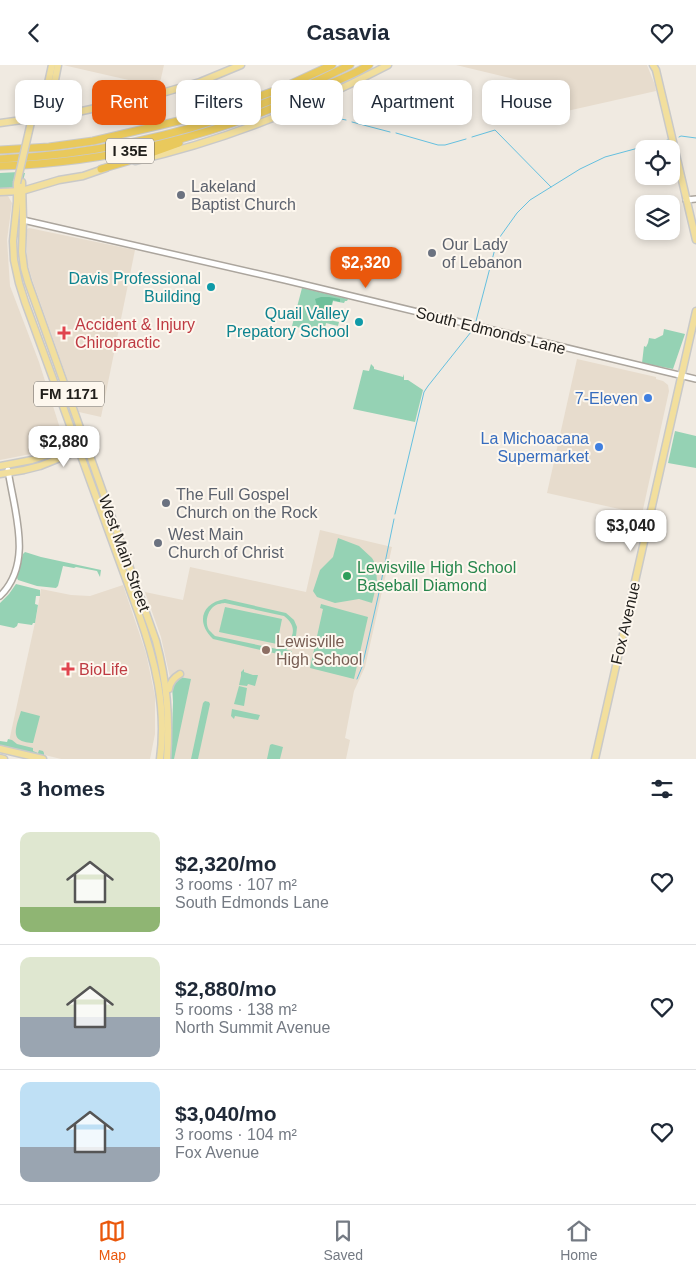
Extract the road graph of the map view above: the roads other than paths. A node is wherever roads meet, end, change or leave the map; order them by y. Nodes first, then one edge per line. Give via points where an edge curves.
1 (58, 65) edge
2 (241, 65) edge
3 (332, 65) edge
4 (350, 65) edge
5 (369, 65) edge
6 (388, 65) edge
7 (653, 65) edge
8 (55, 80) edge
9 (82, 111) edge
10 (15, 122) edge
11 (0, 123) edge
12 (32, 125) edge
13 (215, 130) junction
14 (0, 150) edge
15 (0, 159) edge
16 (0, 166) edge
17 (101, 169) junction
18 (19, 191) junction
19 (3, 192) edge
20 (696, 199) edge
21 (686, 200) junction
22 (17, 202) junction
23 (23, 220) junction
24 (696, 240) edge
25 (34, 298) junction
26 (25, 302) junction
27 (696, 311) edge
28 (682, 376) junction
29 (696, 379) edge
30 (87, 445) junction
31 (79, 448) junction
32 (4, 466) edge
33 (8, 473) junction
34 (0, 474) edge
35 (0, 596) edge
36 (164, 672) junction
37 (156, 673) junction
38 (180, 674) dead end
39 (168, 710) junction
40 (0, 749) edge
41 (0, 758) edge
42 (4, 759) edge
43 (43, 759) edge
44 (160, 759) edge
45 (167, 759) edge
46 (594, 759) edge

1 - 8 main road, West Main Street
2 - 9 main road via 200,82
3 - 14 highway, I 35E via 274,91 208,114 93,141
4 - 15 highway via 271,101 191,129 98,149
5 - 13 highway, I 35E via 288,103
6 - 17 main road via 316,101 256,125 173,152
7 - 21 main road
10 - 11 main road
12 - 18 main road, West Main Street / FM 1171
13 - 16 highway, I 35E via 130,151
13 - 17 highway
17 - 18 main road
18 - 19 main road
18 - 22 main road, West Main Street / FM 1171
18 - 23 main road, West Main Street / FM 1171
19 - 22 main road via 14,196
20 - 21 street
21 - 24 main road
22 - 26 main road, West Main Street / FM 1171 via 14,260
23 - 25 main road, West Main Street / FM 1171 via 24,268
23 - 28 street, South Edmonds Lane
25 - 26 main road
25 - 30 main road, West Main Street / FM 1171
26 - 31 main road, West Main Street / FM 1171
27 - 28 main road, Fox Avenue
28 - 29 street, South Edmonds Lane
28 - 46 main road, Fox Avenue
30 - 31 main road
30 - 36 main road, West Main Street / FM 1171
31 - 32 main road
31 - 33 main road via 40,466
31 - 37 main road, West Main Street / FM 1171 via 139,614
32 - 33 street
33 - 34 main road
33 - 35 street via 19,538 19,559 12,580
36 - 37 main road
36 - 39 main road, West Main Street / FM 1171
37 - 44 main road, West Main Street / FM 1171 via 162,726
38 - 39 main road via 170,684
39 - 45 main road, West Main Street / FM 1171
40 - 43 main road
41 - 42 main road

